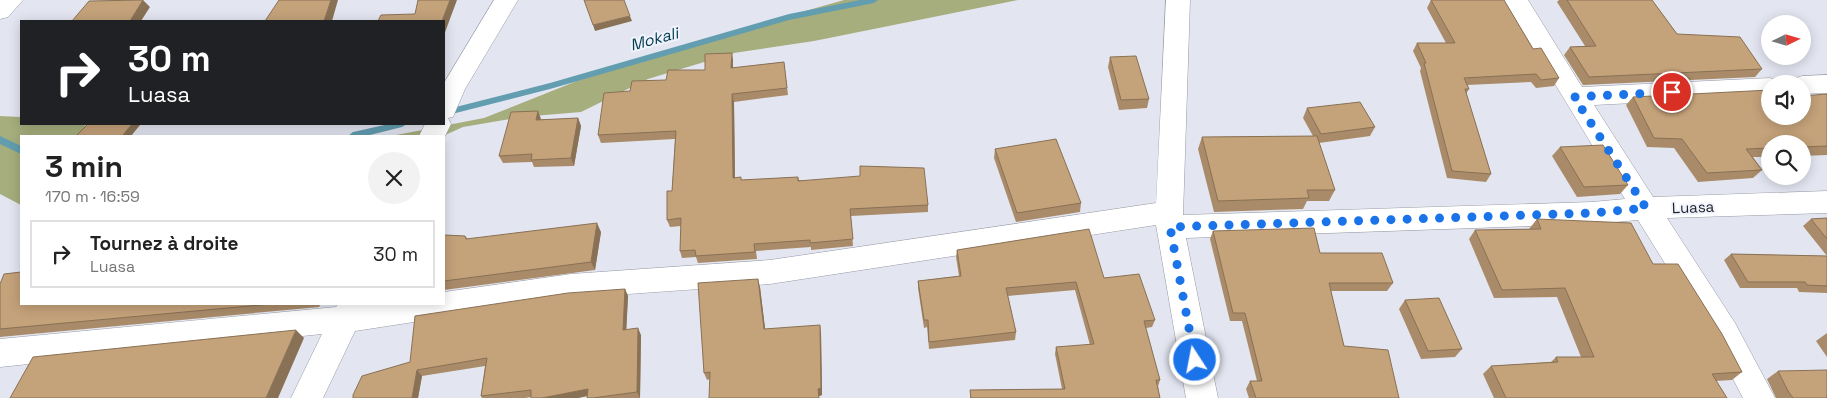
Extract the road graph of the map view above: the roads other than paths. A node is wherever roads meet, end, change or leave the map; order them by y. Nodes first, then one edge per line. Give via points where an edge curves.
1 (11, 0) edge
2 (506, 0) edge
3 (1178, 0) edge
4 (1516, 0) edge
5 (0, 11) edge
6 (1827, 84) edge
7 (1811, 85) edge
8 (1761, 87) edge
9 (1574, 97) junction
10 (445, 108) edge
11 (1827, 202) edge
12 (1646, 208) junction
13 (1170, 220) junction
14 (445, 301) edge
15 (409, 305) edge
16 (349, 312) edge
17 (0, 353) edge
18 (307, 398) edge
19 (1202, 398) edge
20 (1759, 398) edge

1 - 5 street
2 - 10 street
3 - 13 street
4 - 9 street
6 - 7 street
8 - 9 street
9 - 12 street
11 - 12 street, Luasa
12 - 13 street, Luasa via 1592,213
12 - 20 street via 1724,332
13 - 14 street, Luasa via 770,272 571,286
13 - 19 street
15 - 16 street, Luasa
16 - 17 street, Luasa
16 - 18 street

